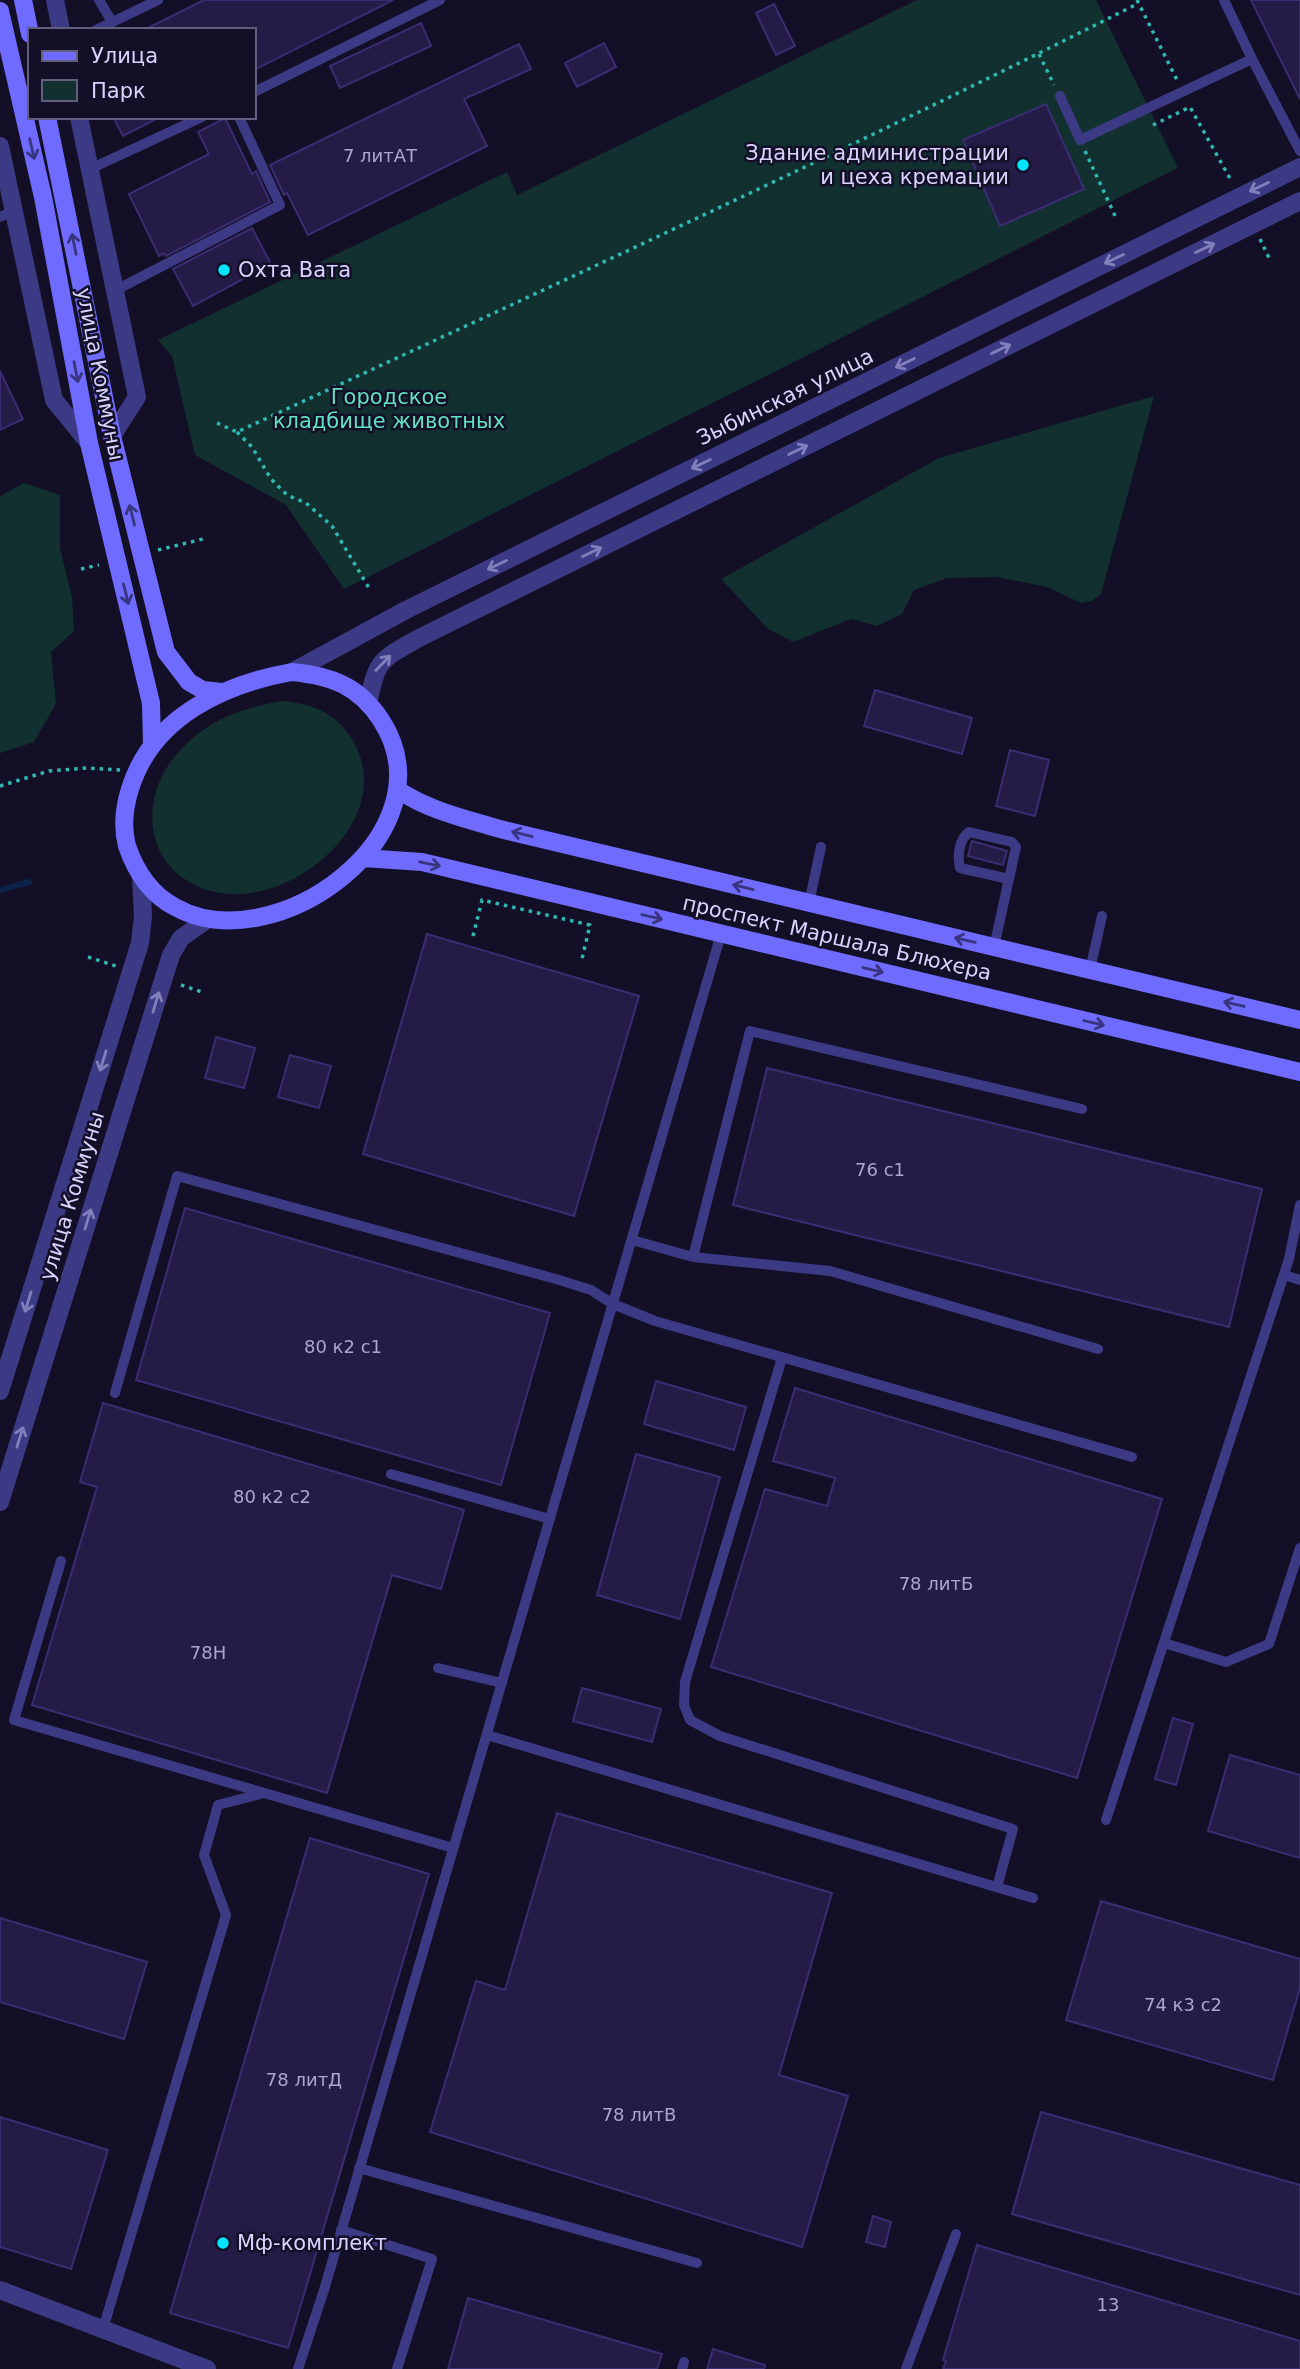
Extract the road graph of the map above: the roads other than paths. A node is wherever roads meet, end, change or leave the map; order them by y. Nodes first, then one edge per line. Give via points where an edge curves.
1 (23, 0) edge
2 (55, 0) edge
3 (99, 0) edge
4 (158, 0) edge
5 (440, 0) edge
6 (1224, 0) edge
7 (0, 11) edge
8 (112, 22) junction
9 (29, 28) edge
10 (61, 28) edge
11 (100, 28) edge
12 (1252, 59) junction
13 (256, 91) edge
14 (1060, 96) road end
15 (47, 119) edge
16 (79, 119) edge
17 (198, 119) edge
18 (240, 119) edge
19 (0, 146) edge
20 (1300, 151) edge
21 (1300, 167) edge
22 (90, 169) junction
23 (1300, 201) edge
24 (7, 214) edge
25 (116, 290) junction
26 (948, 341) junction
27 (962, 369) junction
28 (112, 436) junction
29 (89, 443) junction
30 (292, 672) junction
31 (222, 692) junction
32 (368, 704) junction
33 (152, 746) junction
34 (398, 790) junction
35 (821, 848) dead end
36 (363, 858) junction
37 (141, 876) junction
38 (1009, 879) junction
39 (809, 903) junction
40 (1102, 916) dead end
41 (208, 919) junction
42 (721, 933) junction
43 (994, 947) junction
44 (1090, 970) junction
45 (1300, 1020) edge
46 (1300, 1072) edge
47 (1082, 1109) dead end
48 (1300, 1205) edge
49 (632, 1240) junction
50 (694, 1257) junction
51 (1284, 1275) junction
52 (1300, 1280) edge
53 (613, 1304) junction
54 (1098, 1349) dead end
55 (782, 1358) junction
56 (0, 1391) edge
57 (115, 1393) dead end
58 (1132, 1457) dead end
59 (391, 1474) dead end
60 (0, 1502) edge
61 (550, 1519) junction
62 (1300, 1548) edge
63 (61, 1561) dead end
64 (1164, 1643) junction
65 (438, 1668) dead end
66 (502, 1683) junction
67 (487, 1735) junction
68 (261, 1794) junction
69 (1106, 1820) dead end
70 (453, 1848) junction
71 (997, 1887) junction
72 (1033, 1898) dead end
73 (359, 2168) junction
74 (341, 2230) junction
75 (956, 2234) dead end
76 (697, 2263) dead end
77 (0, 2290) edge
78 (103, 2329) junction
79 (207, 2369) edge
80 (298, 2369) edge
81 (397, 2369) edge
82 (906, 2369) edge

1 - 9 street
2 - 10 street
3 - 8 lane
4 - 8 lane
5 - 13 lane
6 - 12 lane
7 -> 29 street, улица Коммуны via 43,197
8 - 11 lane
12 - 14 lane via 1080,139
12 - 20 lane
28 -> 15 street, улица Коммуны
16 - 22 street
17 - 22 lane
18 - 25 lane via 280,205
19 - 24 street
21 -> 26 street, Зыбинская улица
22 - 25 street
27 -> 23 street
24 - 29 street via 54,400
25 - 28 street via 136,397
26 - 27 street
26 -> 30 street, Зыбинская улица via 406,610
32 -> 27 street via 374,672 386,657 419,638
31 -> 28 street, улица Коммуны via 203,690 189,682 166,652
29 -> 33 street, улица Коммуны via 151,703
30 - 31 street
30 - 32 street via 340,683
31 - 33 street via 179,719
32 - 34 street via 388,730 398,763
33 - 37 street via 136,772 124,818 126,841
34 - 36 street via 384,830
39 -> 34 street, проспект Маршала Блюхера via 500,829 419,804
35 - 39 lane
36 - 41 street via 332,885 286,909 267,916
36 -> 42 street, проспект Маршала Блюхера via 422,862
37 - 41 street via 168,904
37 -> 56 street, улица Коммуны via 140,943
38 - 38 lane via 1016,847 1012,842 970,832 963,837 960,867
38 - 43 lane
43 -> 39 street, проспект Маршала Блюхера
40 - 44 lane
60 -> 41 street, улица Коммуны via 171,955 181,938
42 -> 46 street, проспект Маршала Блюхера
42 - 49 lane
43 - 44 street, проспект Маршала Блюхера
45 -> 44 street, проспект Маршала Блюхера
47 - 50 lane via 750,1031
48 - 51 lane
49 - 50 lane
49 - 53 lane
50 - 54 lane via 830,1271
51 - 52 lane
51 - 64 lane
53 - 55 lane
53 - 57 lane via 591,1290 556,1279 177,1176
53 - 61 lane
55 - 58 lane
55 - 71 lane via 685,1682 687,1712 691,1720 720,1736 1013,1829
59 - 61 lane
61 - 66 lane
62 - 64 lane via 1269,1644 1226,1662
63 - 68 lane via 14,1720
64 - 69 lane
65 - 66 lane
66 - 67 lane
67 - 70 lane
67 - 71 lane
68 - 70 lane
68 - 78 lane via 218,1805 204,1855 226,1915
70 - 73 lane
71 - 72 lane
73 - 74 lane
73 - 76 lane
74 - 80 lane
74 - 81 lane via 432,2259
75 - 82 lane
77 - 78 street
78 - 79 street

